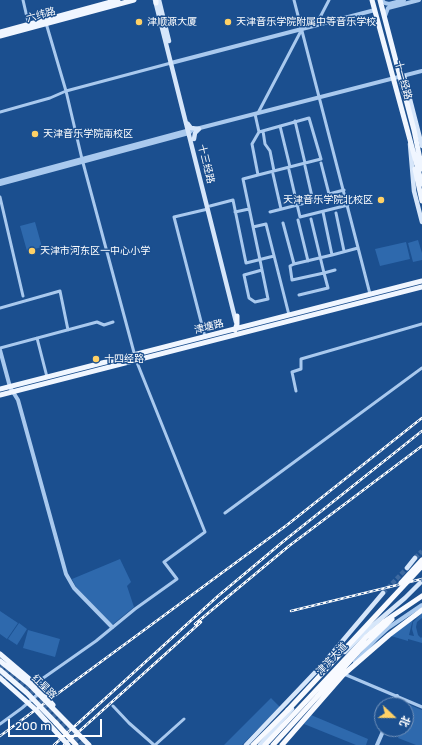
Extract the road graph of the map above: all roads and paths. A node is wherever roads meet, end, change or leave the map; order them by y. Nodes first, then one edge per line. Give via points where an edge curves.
1 (23, 0) edge
2 (118, 0) edge
3 (134, 0) edge
4 (294, 0) edge
5 (329, 0) edge
6 (372, 0) edge
7 (381, 0) edge
8 (404, 0) edge
9 (419, 0) edge
10 (157, 1) edge
11 (375, 10) junction
12 (385, 18) junction
13 (46, 21) junction
14 (316, 25) junction
15 (29, 26) junction
16 (302, 29) junction
17 (0, 32) edge
18 (0, 36) edge
19 (173, 62) junction
20 (422, 71) edge
21 (402, 76) junction
22 (394, 78) junction
23 (66, 91) junction
24 (319, 98) junction
25 (0, 112) edge
26 (256, 113) junction
27 (296, 122) junction
28 (280, 126) junction
29 (199, 129) junction
30 (190, 130) junction
31 (414, 130) junction
32 (261, 131) junction
33 (194, 139) junction
34 (421, 139) edge
35 (410, 141) junction
36 (422, 146) edge
37 (422, 156) edge
38 (83, 160) junction
39 (321, 163) dead end
40 (305, 164) junction
41 (419, 167) edge
42 (289, 169) junction
43 (273, 173) junction
44 (258, 175) junction
45 (0, 181) edge
46 (0, 184) edge
47 (422, 184) edge
48 (344, 190) junction
49 (0, 197) edge
50 (422, 201) edge
51 (298, 204) junction
52 (348, 206) junction
53 (209, 207) junction
54 (249, 209) junction
55 (281, 209) junction
56 (235, 212) junction
57 (270, 212) dead end
58 (322, 212) junction
59 (336, 213) dead end
60 (311, 219) dead end
61 (298, 220) dead end
62 (422, 222) edge
63 (283, 223) dead end
64 (253, 227) junction
65 (358, 248) junction
66 (344, 251) junction
67 (332, 254) junction
68 (274, 256) junction
69 (320, 258) junction
70 (260, 260) junction
71 (308, 261) junction
72 (294, 264) junction
73 (262, 270) junction
74 (335, 270) dead end
75 (324, 273) junction
76 (422, 280) edge
77 (422, 287) edge
78 (300, 295) dead end
79 (23, 296) dead end
80 (371, 296) junction
81 (0, 308) edge
82 (236, 316) junction
83 (289, 316) junction
84 (113, 322) dead end
85 (422, 324) edge
86 (68, 330) junction
87 (238, 330) junction
88 (227, 334) junction
89 (205, 337) junction
90 (37, 338) junction
91 (0, 349) edge
92 (135, 357) junction
93 (422, 368) edge
94 (47, 377) junction
95 (0, 389) edge
96 (11, 389) junction
97 (296, 391) dead end
98 (0, 395) edge
99 (225, 513) dead end
100 (415, 558) tunnel mouth
101 (422, 560) tunnel mouth
102 (422, 566) edge
103 (406, 568) tunnel mouth
104 (420, 583) dead end
105 (383, 593) tunnel mouth
106 (422, 596) edge
107 (422, 605) edge
108 (405, 607) junction
109 (422, 610) edge
110 (112, 627) junction
111 (363, 631) junction
112 (0, 654) edge
113 (0, 661) edge
114 (323, 664) junction
115 (330, 668) junction
116 (0, 670) edge
117 (345, 674) junction
118 (0, 678) tunnel mouth
119 (9, 678) junction
120 (397, 696) joint
121 (113, 706) dead end
122 (422, 706) edge
123 (36, 710) junction
124 (288, 710) junction
125 (62, 717) junction
126 (45, 719) junction
127 (184, 719) dead end
128 (56, 723) joint
129 (0, 724) edge
130 (68, 745) edge
131 (76, 745) edge
132 (89, 745) edge
133 (156, 745) edge
134 (246, 745) edge
135 (253, 745) edge
136 (256, 745) edge
137 (260, 745) edge
138 (265, 745) edge
139 (273, 745) edge
140 (282, 745) edge
141 (285, 745) edge

1 - 15 street
2 - 13 main road, 六纬路
3 - 13 main road, 六纬路
4 - 16 street
5 - 14 street
6 - 11 main road, 十一经路
7 - 8 street via 389,4
7 - 12 main road, 十一经路
9 - 12 street via 388,8
10 - 19 main road, 十三经路
11 - 14 street
11 - 22 main road, 十一经路
12 - 21 main road, 十一经路
13 - 15 main road, 六纬路
13 - 23 street
14 - 16 street
15 - 17 main road, 六纬路
15 - 18 main road, 六纬路
16 - 19 street
16 - 24 street
16 - 26 street
19 - 23 street
19 - 30 main road, 十三经路
19 - 30 main road, 十三经路
20 - 21 street
21 - 22 street
21 - 31 main road, 十一经路
21 - 34 main road
22 - 24 street
22 - 35 main road, 十一经路
23 - 25 street
23 - 38 street
24 - 26 street
24 - 48 street
26 - 29 street
26 - 32 street
27 - 28 street
27 - 40 street
27 - 40 street via 309,118 321,159
28 - 32 street
28 - 42 street
29 - 30 main road
29 - 33 main road
30 - 33 main road, 十三经路
30 - 38 street
30 - 53 main road, 十三经路
31 - 37 main road
31 - 41 main road, 十一经路
32 - 43 street via 270,151
32 - 44 street via 252,144
33 - 53 main road, 十三经路
34 - 36 main road
35 - 41 main road, 十一经路
35 - 62 main road via 414,191
38 - 45 street
38 - 46 street
38 - 92 street
39 - 48 street via 328,194
40 - 42 street
40 - 51 street via 313,200
41 - 47 main road
41 - 50 main road
42 - 43 street
42 - 51 street
43 - 44 street
43 - 55 street
44 - 54 street via 243,179
48 - 52 street
49 - 79 street
51 - 55 street
51 - 58 street via 300,217
52 - 58 street
52 - 65 street
53 - 56 street via 233,200
53 - 82 main road, 十三经路
53 - 89 street via 174,217
54 - 56 street
54 - 64 street
55 - 57 street
56 - 70 street via 246,263
58 - 67 street
59 - 66 street
60 - 69 street
61 - 71 street
63 - 72 street
64 - 68 street via 266,224
64 - 70 street
65 - 66 street
65 - 80 street
66 - 67 street
67 - 69 street
68 - 70 street
68 - 83 street
69 - 71 street
69 - 75 street
70 - 73 street
71 - 72 street
72 - 75 street via 290,266 292,280
73 - 73 street via 268,299 255,302 249,298 244,275
74 - 75 street
75 - 78 street via 328,288
76 - 80 main road, 津塘路
77 - 80 main road, 津塘路
80 - 83 main road, 津塘路
80 - 87 main road, 津塘路
81 - 86 street via 60,291
82 - 87 main road
82 - 88 main road
83 - 87 main road, 津塘路
84 - 86 street via 104,325 97,322
85 - 97 street via 301,359 301,369 292,372
86 - 90 street
87 - 88 main road, 津塘路
88 - 89 main road, 津塘路
88 - 92 main road, 津塘路
89 - 92 main road, 津塘路
90 - 91 street
90 - 94 street
91 - 96 street
92 - 94 main road, 津塘路
92 - 96 main road, 津塘路
92 - 110 street via 205,532 164,562 176,579
93 - 99 street
94 - 96 main road, 津塘路
95 - 96 main road, 津塘路
96 - 98 main road, 津塘路
96 - 110 street via 18,400 66,574 74,588
100 - 103 main road
101 - 111 highway, bridge
102 - 111 highway, bridge
104 - 111 main road, 津滨大道
105 - 114 main road
106 - 108 highway, 津滨大道, bridge
107 - 117 street via 377,638
108 - 138 highway, 津滨大道, bridge via 366,637
108 - 139 highway, bridge via 368,642
109 - 140 highway, bridge via 343,675
110 - 129 street via 39,681 45,688
111 - 115 main road
111 - 124 highway, 津滨大道, bridge
112 - 125 main road, bridge via 34,683
113 - 125 main road, 红星路, bridge
114 - 115 street
114 - 134 main road
115 - 117 street
115 - 137 main road
116 - 119 main road, 红星路, bridge
117 - 120 street
117 - 141 street
118 - 123 main road, bridge
119 - 123 main road, bridge
119 - 128 main road, 红星路, bridge
120 - 122 street
121 - 133 street
123 - 126 main road, bridge
124 - 135 highway
124 - 136 highway, 津滨大道
125 - 132 main road, 红星路, bridge
126 - 130 main road, bridge
126 - 131 main road, bridge
127 - 133 street
128 - 131 highway, 红星路, bridge

